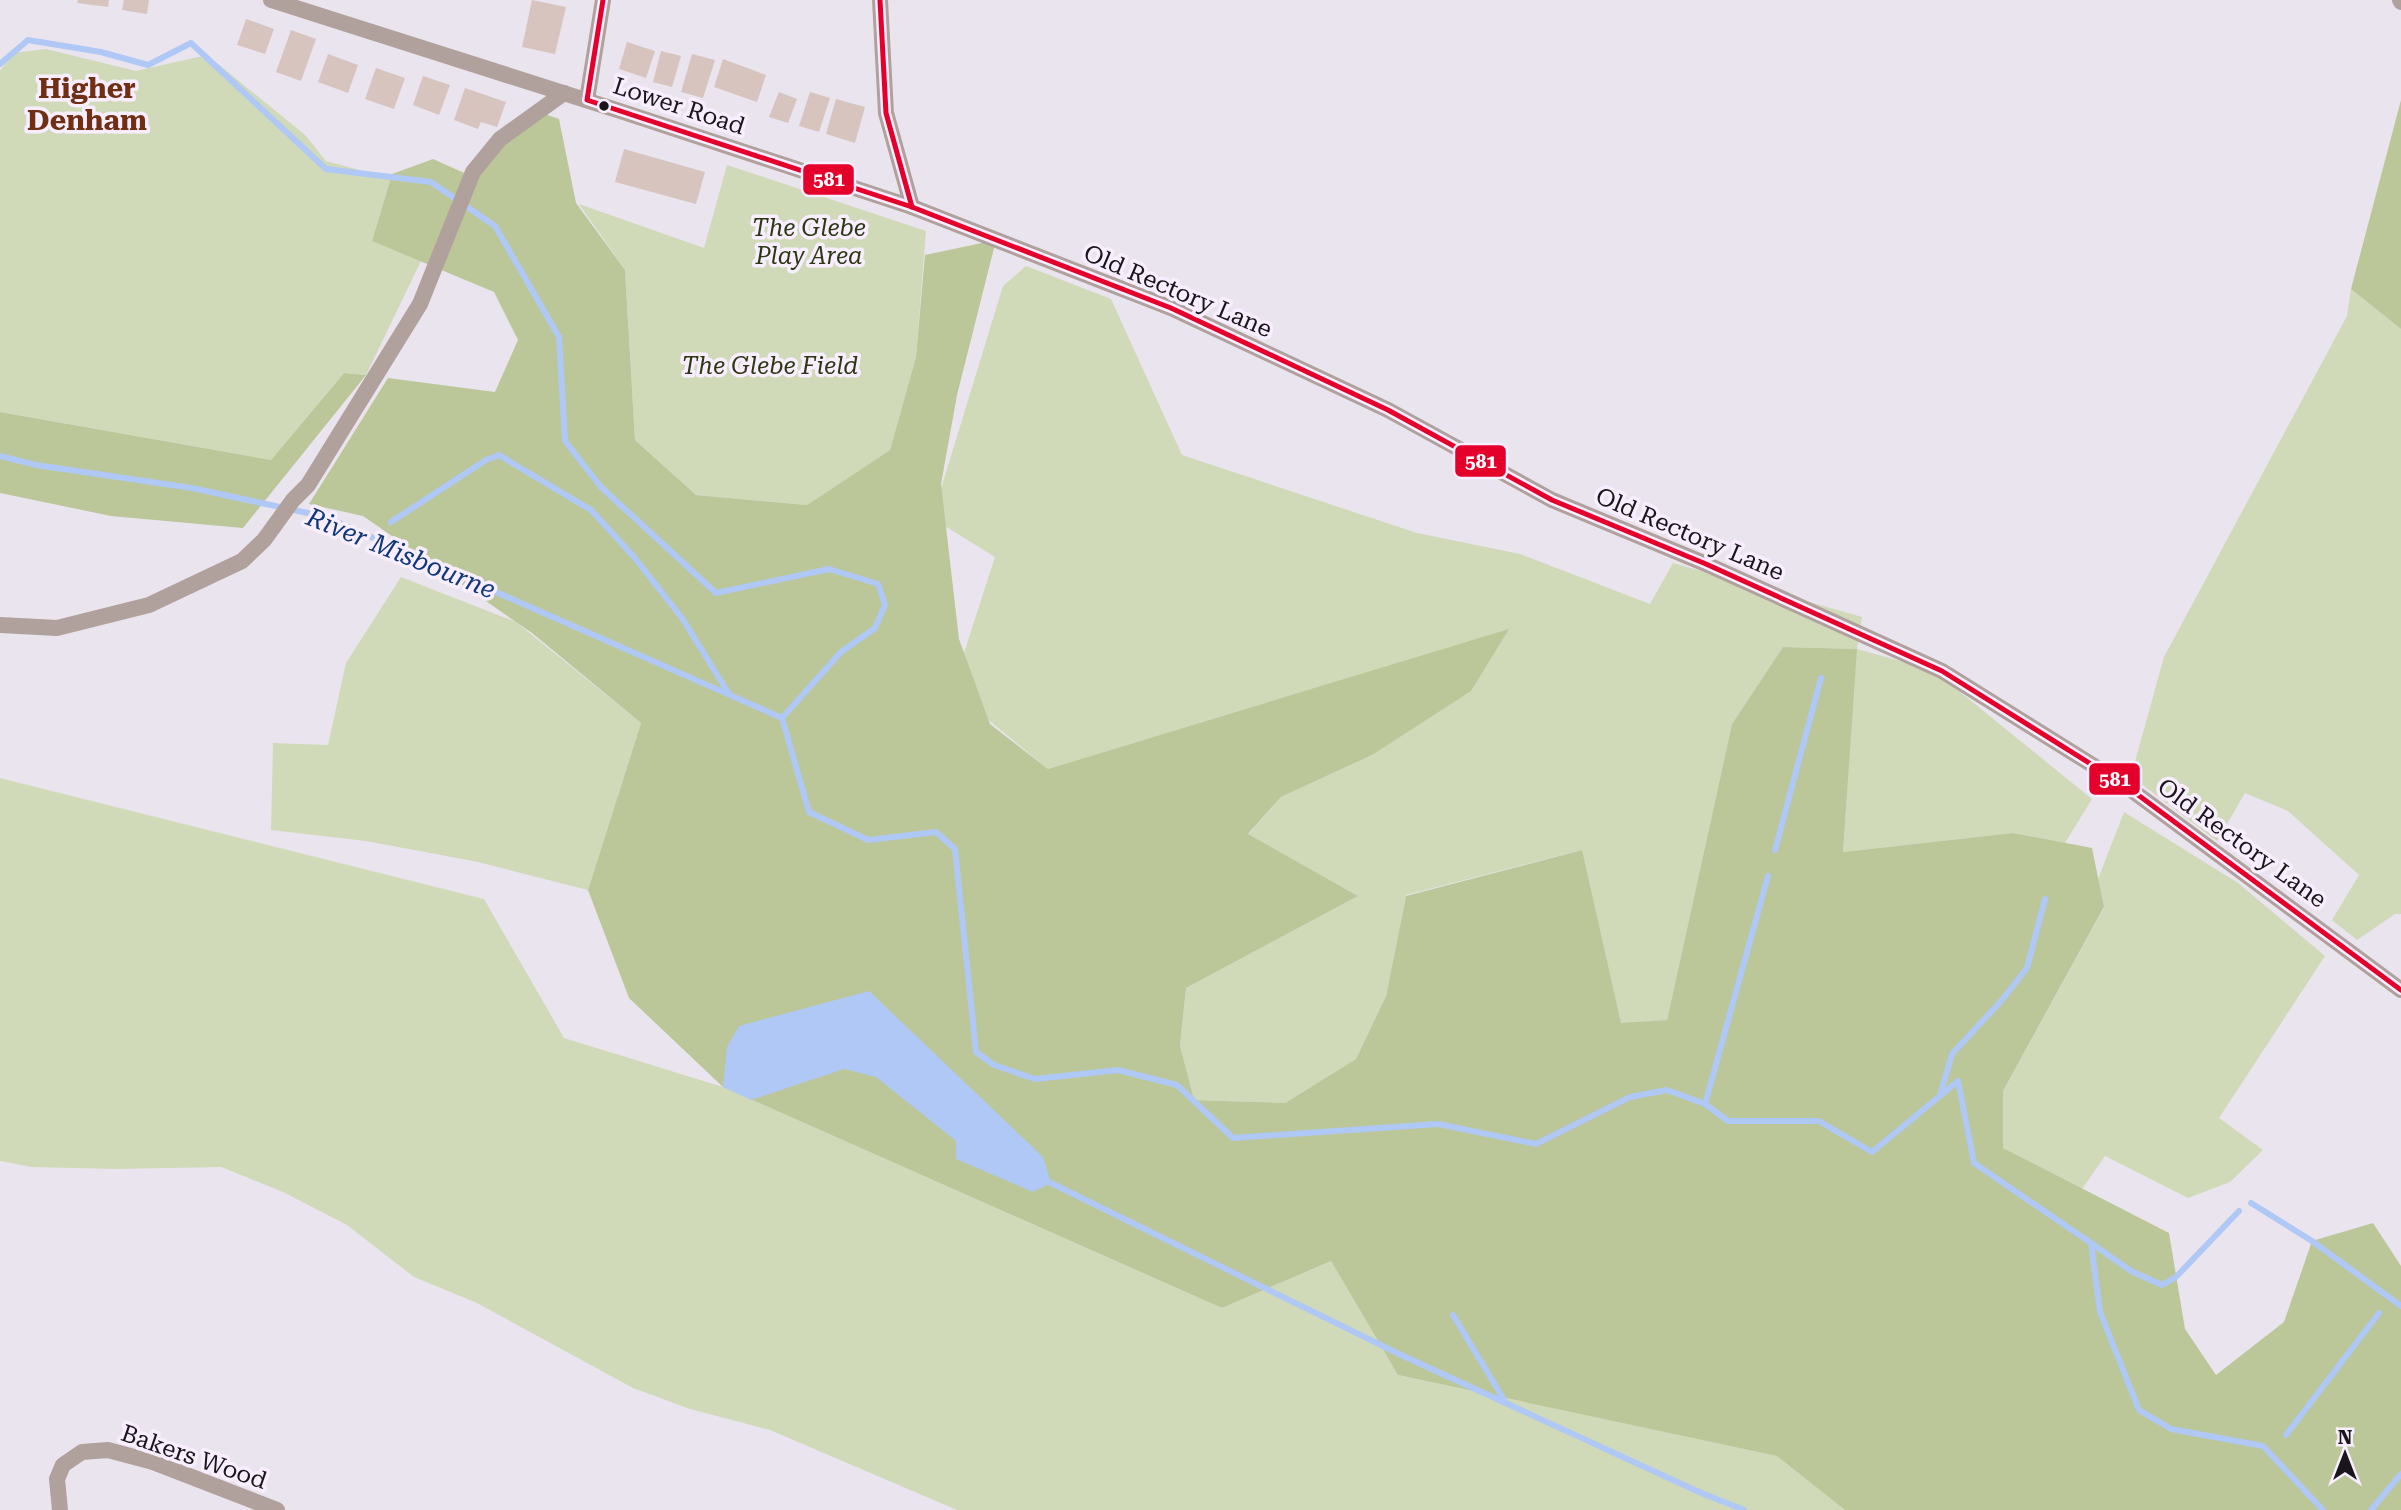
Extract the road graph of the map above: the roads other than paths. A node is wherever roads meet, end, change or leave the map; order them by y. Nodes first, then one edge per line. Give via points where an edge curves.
1 (271, 0) edge
2 (603, 0) edge
3 (880, 0) edge
4 (564, 93) junction
5 (587, 100) junction
6 (912, 207) junction
7 (0, 625) edge
8 (2401, 990) edge
9 (60, 1510) edge
10 (277, 1510) edge

1 - 4 street, Lower Road
2 - 5 street
3 - 6 street via 886,113
4 - 5 street, Lower Road
4 - 7 street via 500,139 473,172 420,304 308,485 242,561 149,605 57,628
5 - 6 street, Lower Road
6 - 8 street, Old Rectory Lane via 1171,308 1388,410 1552,500 1942,671 2126,786
9 - 10 street, Bakers Wood via 57,1479 63,1465 82,1452 108,1450 153,1462

